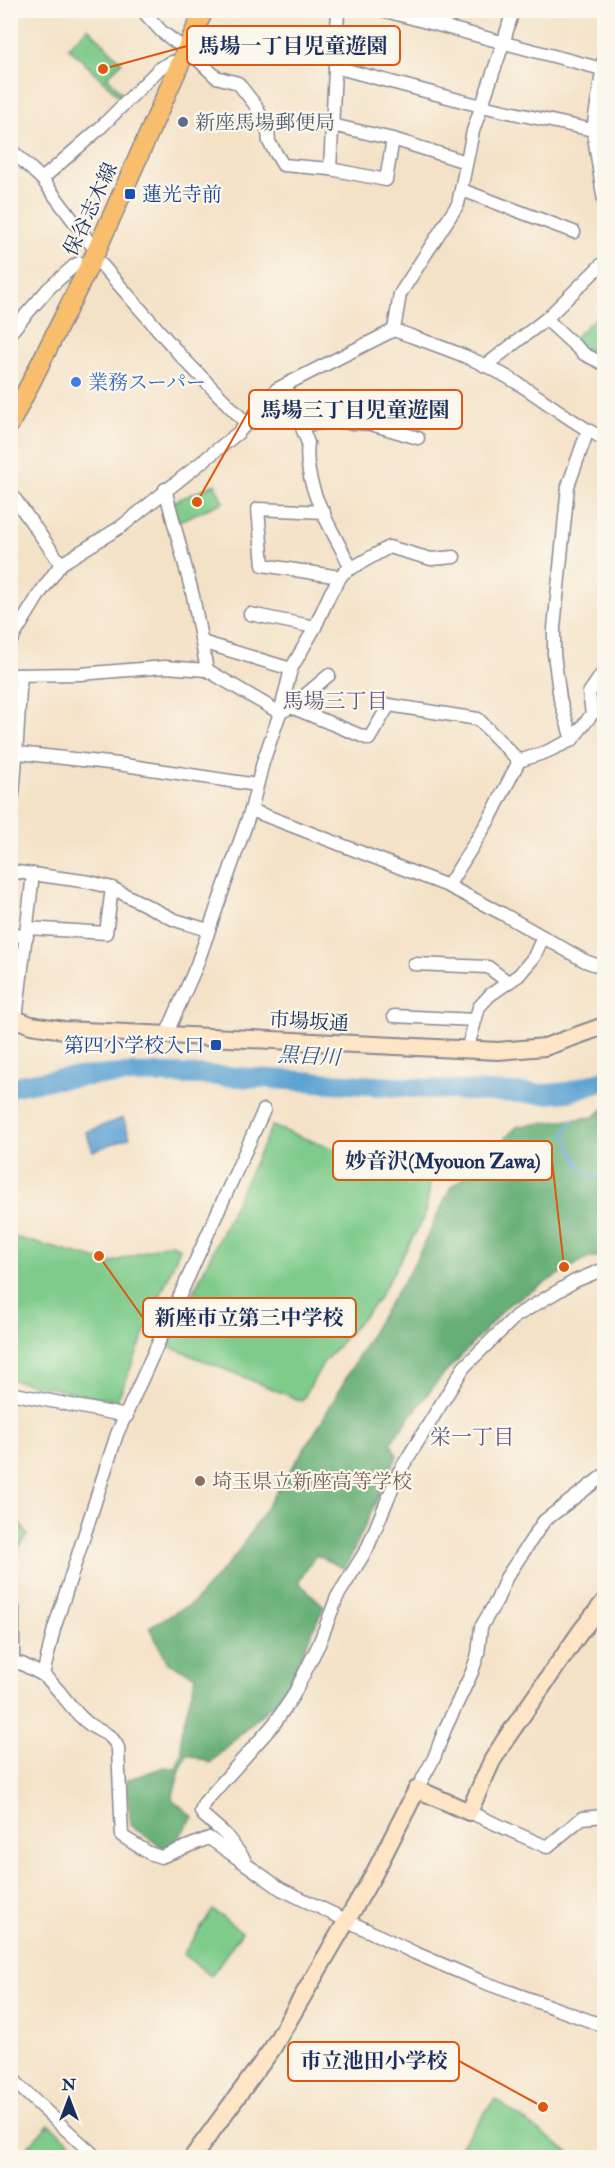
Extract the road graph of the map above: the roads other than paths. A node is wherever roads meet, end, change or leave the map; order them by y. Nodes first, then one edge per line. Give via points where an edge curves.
1 (142, 10) edge
2 (204, 10) edge
3 (338, 10) edge
4 (382, 10) edge
5 (510, 10) edge
6 (423, 16) edge
7 (502, 44) junction
8 (184, 56) junction
9 (603, 64) edge
10 (335, 67) junction
11 (481, 106) junction
12 (600, 111) edge
13 (332, 125) junction
14 (593, 130) junction
15 (393, 139) junction
16 (10, 149) edge
17 (466, 162) junction
18 (330, 170) junction
19 (42, 179) junction
20 (462, 190) junction
21 (604, 201) edge
22 (574, 232) dead end
23 (93, 257) junction
24 (604, 262) edge
25 (546, 319) junction
26 (12, 325) edge
27 (394, 330) junction
28 (604, 364) edge
29 (485, 366) junction
30 (285, 385) junction
31 (10, 423) edge
32 (246, 423) junction
33 (301, 425) junction
34 (588, 430) junction
35 (418, 438) dead end
36 (604, 440) edge
37 (165, 489) junction
38 (10, 492) edge
39 (324, 512) junction
40 (454, 557) dead end
41 (61, 564) junction
42 (351, 568) junction
43 (340, 577) junction
44 (250, 614) dead end
45 (315, 627) junction
46 (10, 642) edge
47 (202, 642) junction
48 (207, 669) junction
49 (291, 669) junction
50 (604, 671) edge
51 (16, 675) edge
52 (329, 675) dead end
53 (285, 710) junction
54 (572, 740) junction
55 (14, 753) edge
56 (519, 761) junction
57 (257, 785) junction
58 (10, 799) edge
59 (251, 810) junction
60 (10, 872) edge
61 (33, 874) junction
62 (448, 886) junction
63 (112, 888) junction
64 (208, 930) junction
65 (28, 932) junction
66 (10, 934) edge
67 (543, 937) junction
68 (414, 964) dead end
69 (604, 971) edge
70 (508, 982) junction
71 (394, 1016) dead end
72 (13, 1018) edge
73 (475, 1020) junction
74 (604, 1026) edge
75 (166, 1035) junction
76 (467, 1050) junction
77 (264, 1110) dead end
78 (604, 1269) edge
79 (10, 1394) edge
80 (127, 1416) junction
81 (604, 1475) edge
82 (604, 1602) edge
83 (10, 1604) edge
84 (12, 1662) edge
85 (43, 1675) junction
86 (417, 1789) junction
87 (469, 1812) junction
88 (604, 1816) edge
89 (250, 1869) junction
90 (348, 1920) junction
91 (604, 2026) edge
92 (10, 2075) edge
93 (97, 2157) edge
94 (192, 2157) edge

1 - 8 street
2 - 8 main road, 保谷志木線
3 - 10 street
4 - 6 street
5 - 7 street
6 - 7 street
7 - 9 street
7 - 11 street
8 - 18 street via 216,77 238,83 256,106 269,142 283,165
8 - 19 street via 160,68
8 - 23 main road, 保谷志木線
9 - 12 street
10 - 11 street
10 - 13 street
11 - 14 street
11 - 17 street
12 - 14 street
13 - 15 street
13 - 18 street
14 - 21 street
15 - 17 street
15 - 18 street via 386,180
16 - 19 street
17 - 20 street
19 - 23 street
20 - 22 street
20 - 27 street via 458,204 400,294
23 - 26 street via 75,265
23 - 31 main road, 保谷志木線
23 - 32 street
24 - 25 street
25 - 28 street via 584,354
25 - 29 street
27 - 29 street
27 - 30 street
29 - 34 street
30 - 32 street
30 - 33 street
32 - 37 street
33 - 35 street via 371,424 402,428
33 - 39 street via 308,443 309,479
34 - 36 street
34 - 54 street via 568,486 554,628 560,699
37 - 41 street via 122,526
37 - 47 street
38 - 41 street
39 - 42 street
39 - 43 street via 258,509 263,565
40 - 42 street via 431,558 389,547
41 - 46 street
42 - 43 street
43 - 45 street
44 - 45 street
45 - 49 street
47 - 48 street
47 - 49 street
48 - 51 street via 165,667
48 - 53 street
49 - 53 street
50 - 54 street via 589,693 592,714
51 - 55 street
52 - 53 street
53 - 56 street via 369,739 389,705 478,719
53 - 57 street
54 - 56 street
55 - 57 street
55 - 58 street
56 - 62 street
57 - 59 street
59 - 62 street
59 - 64 street
60 - 61 street
61 - 63 street
61 - 65 street
62 - 67 street
63 - 64 street via 176,920
63 - 65 street via 106,933
64 - 75 street
65 - 66 street
65 - 72 street
67 - 69 street
67 - 70 street via 534,957
68 - 70 street via 488,967
70 - 73 street via 479,1007
71 - 73 street
72 - 75 street, 市場坂通 via 48,1029
73 - 76 street
74 - 76 street, 市場坂通 via 545,1047
75 - 76 street, 市場坂通
77 - 80 street
78 - 89 street via 574,1281 516,1316 464,1367 399,1472 367,1549 337,1597 293,1696 274,1724 204,1803 201,1811 225,1834
79 - 80 street
80 - 85 street via 117,1434
81 - 86 street via 544,1521 506,1578 481,1627 472,1672
82 - 87 street via 505,1740
83 - 84 street
84 - 85 street
85 - 89 street via 89,1724 114,1738 118,1748 122,1836 161,1857 209,1838
86 - 87 street
86 - 90 street
87 - 88 street via 547,1847 582,1818
89 - 90 street via 281,1889
90 - 91 street via 483,1982
90 - 94 street via 272,2049
92 - 93 street

